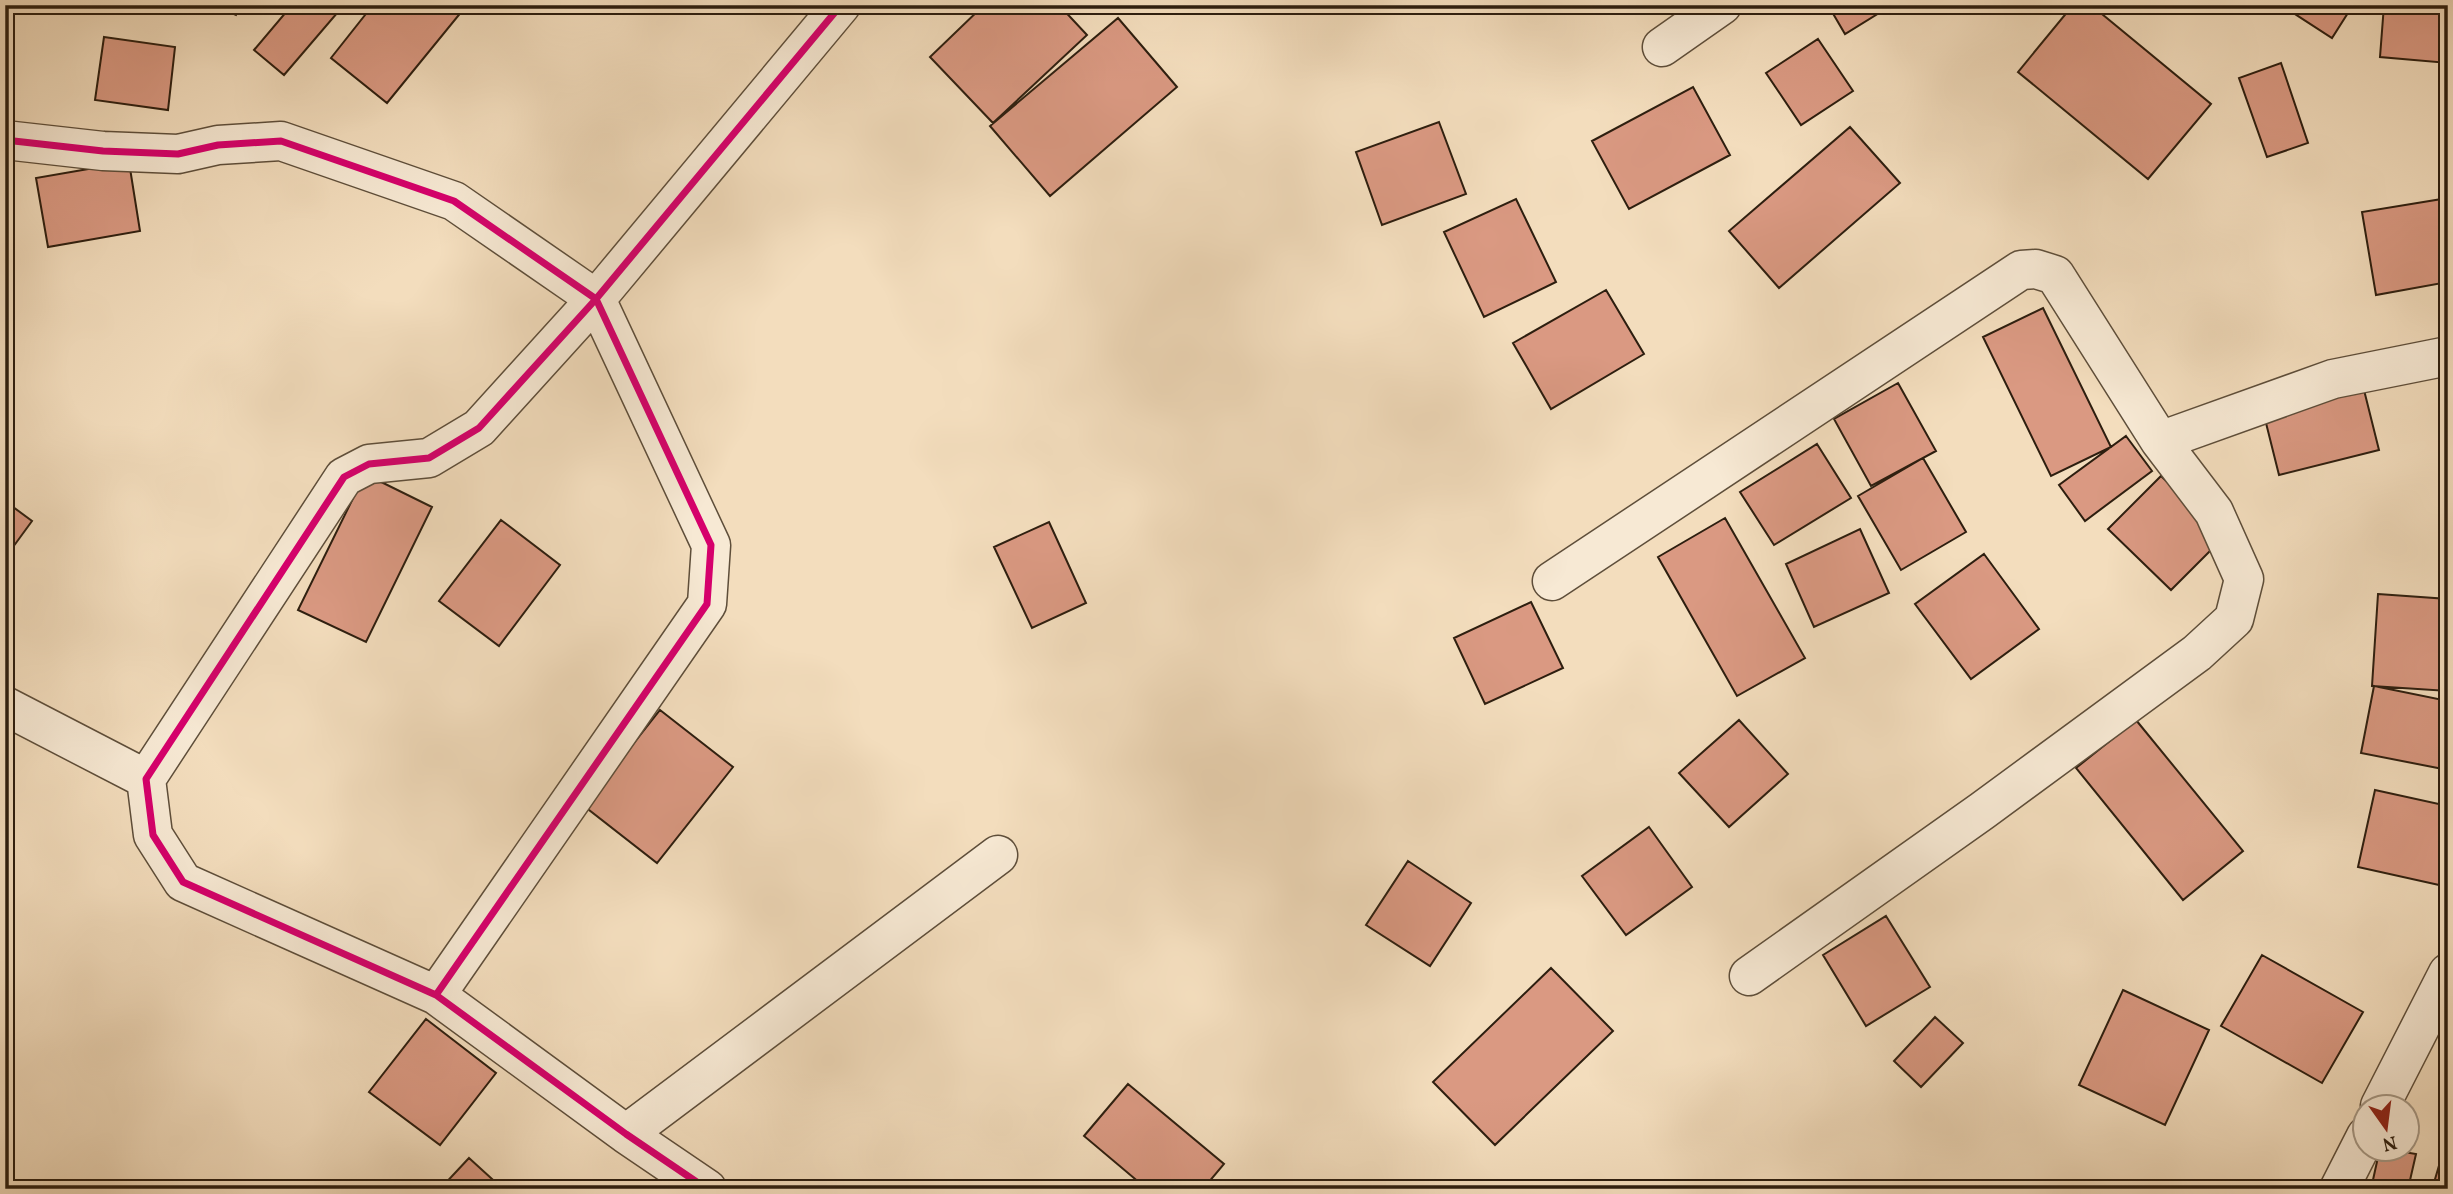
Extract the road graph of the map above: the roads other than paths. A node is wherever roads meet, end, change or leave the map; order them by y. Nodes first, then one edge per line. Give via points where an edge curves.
1 (841, 5) edge
2 (1722, 5) edge
3 (1662, 47) dead end
4 (5, 140) edge
5 (596, 299) junction
6 (2448, 355) edge
7 (2160, 441) junction
8 (1552, 581) dead end
9 (5, 706) edge
10 (146, 779) junction
11 (998, 855) dead end
12 (2448, 973) edge
13 (1749, 976) dead end
14 (436, 995) junction
15 (2388, 1092) edge
16 (626, 1134) junction
17 (2352, 1162) edge
18 (707, 1189) edge
19 (2339, 1189) edge

1 - 5 street
2 - 3 street
4 - 5 street via 178,154 218,145 281,141 454,201
5 - 10 street via 479,428 429,458 369,464 344,477
5 - 14 street via 711,545 707,604
6 - 7 street via 2333,379
7 - 8 street via 2055,275 2021,270
7 - 13 street via 2214,512 2244,579 2234,619 2197,653
9 - 10 street
10 - 14 street via 152,835 183,882
11 - 16 street
12 - 15 street
14 - 16 street
16 - 18 street
17 - 19 street

